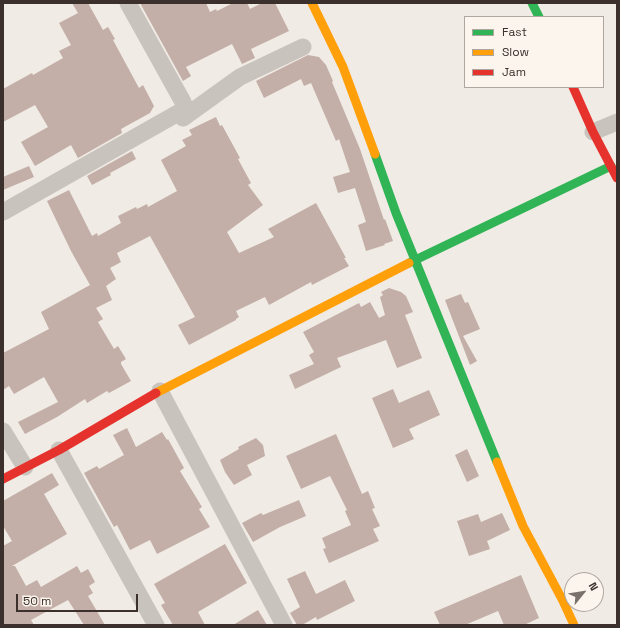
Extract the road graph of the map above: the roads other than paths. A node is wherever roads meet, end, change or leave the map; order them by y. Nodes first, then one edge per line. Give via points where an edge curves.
1 (128, 3) edge
2 (312, 3) edge
3 (532, 3) edge
4 (538, 16) edge
5 (303, 47) dead end
6 (573, 88) edge
7 (186, 114) junction
8 (617, 122) edge
9 (593, 132) junction
10 (611, 166) junction
11 (617, 178) edge
12 (3, 212) edge
13 (416, 260) junction
14 (160, 391) junction
15 (3, 431) edge
16 (59, 450) junction
17 (25, 467) junction
18 (3, 479) edge
19 (156, 625) edge
20 (284, 625) edge
21 (574, 625) edge

1 - 7 street via 183,102
2 - 13 main road via 343,68
3 - 4 main road
5 - 7 street via 240,77
6 - 9 main road
7 - 12 street via 183,118 178,112
8 - 9 street
9 - 10 main road
10 - 11 main road
10 - 13 main road
13 - 14 main road
13 - 21 main road via 523,526
14 - 16 main road
14 - 20 street
15 - 17 street
16 - 17 main road
16 - 19 street
17 - 18 main road

